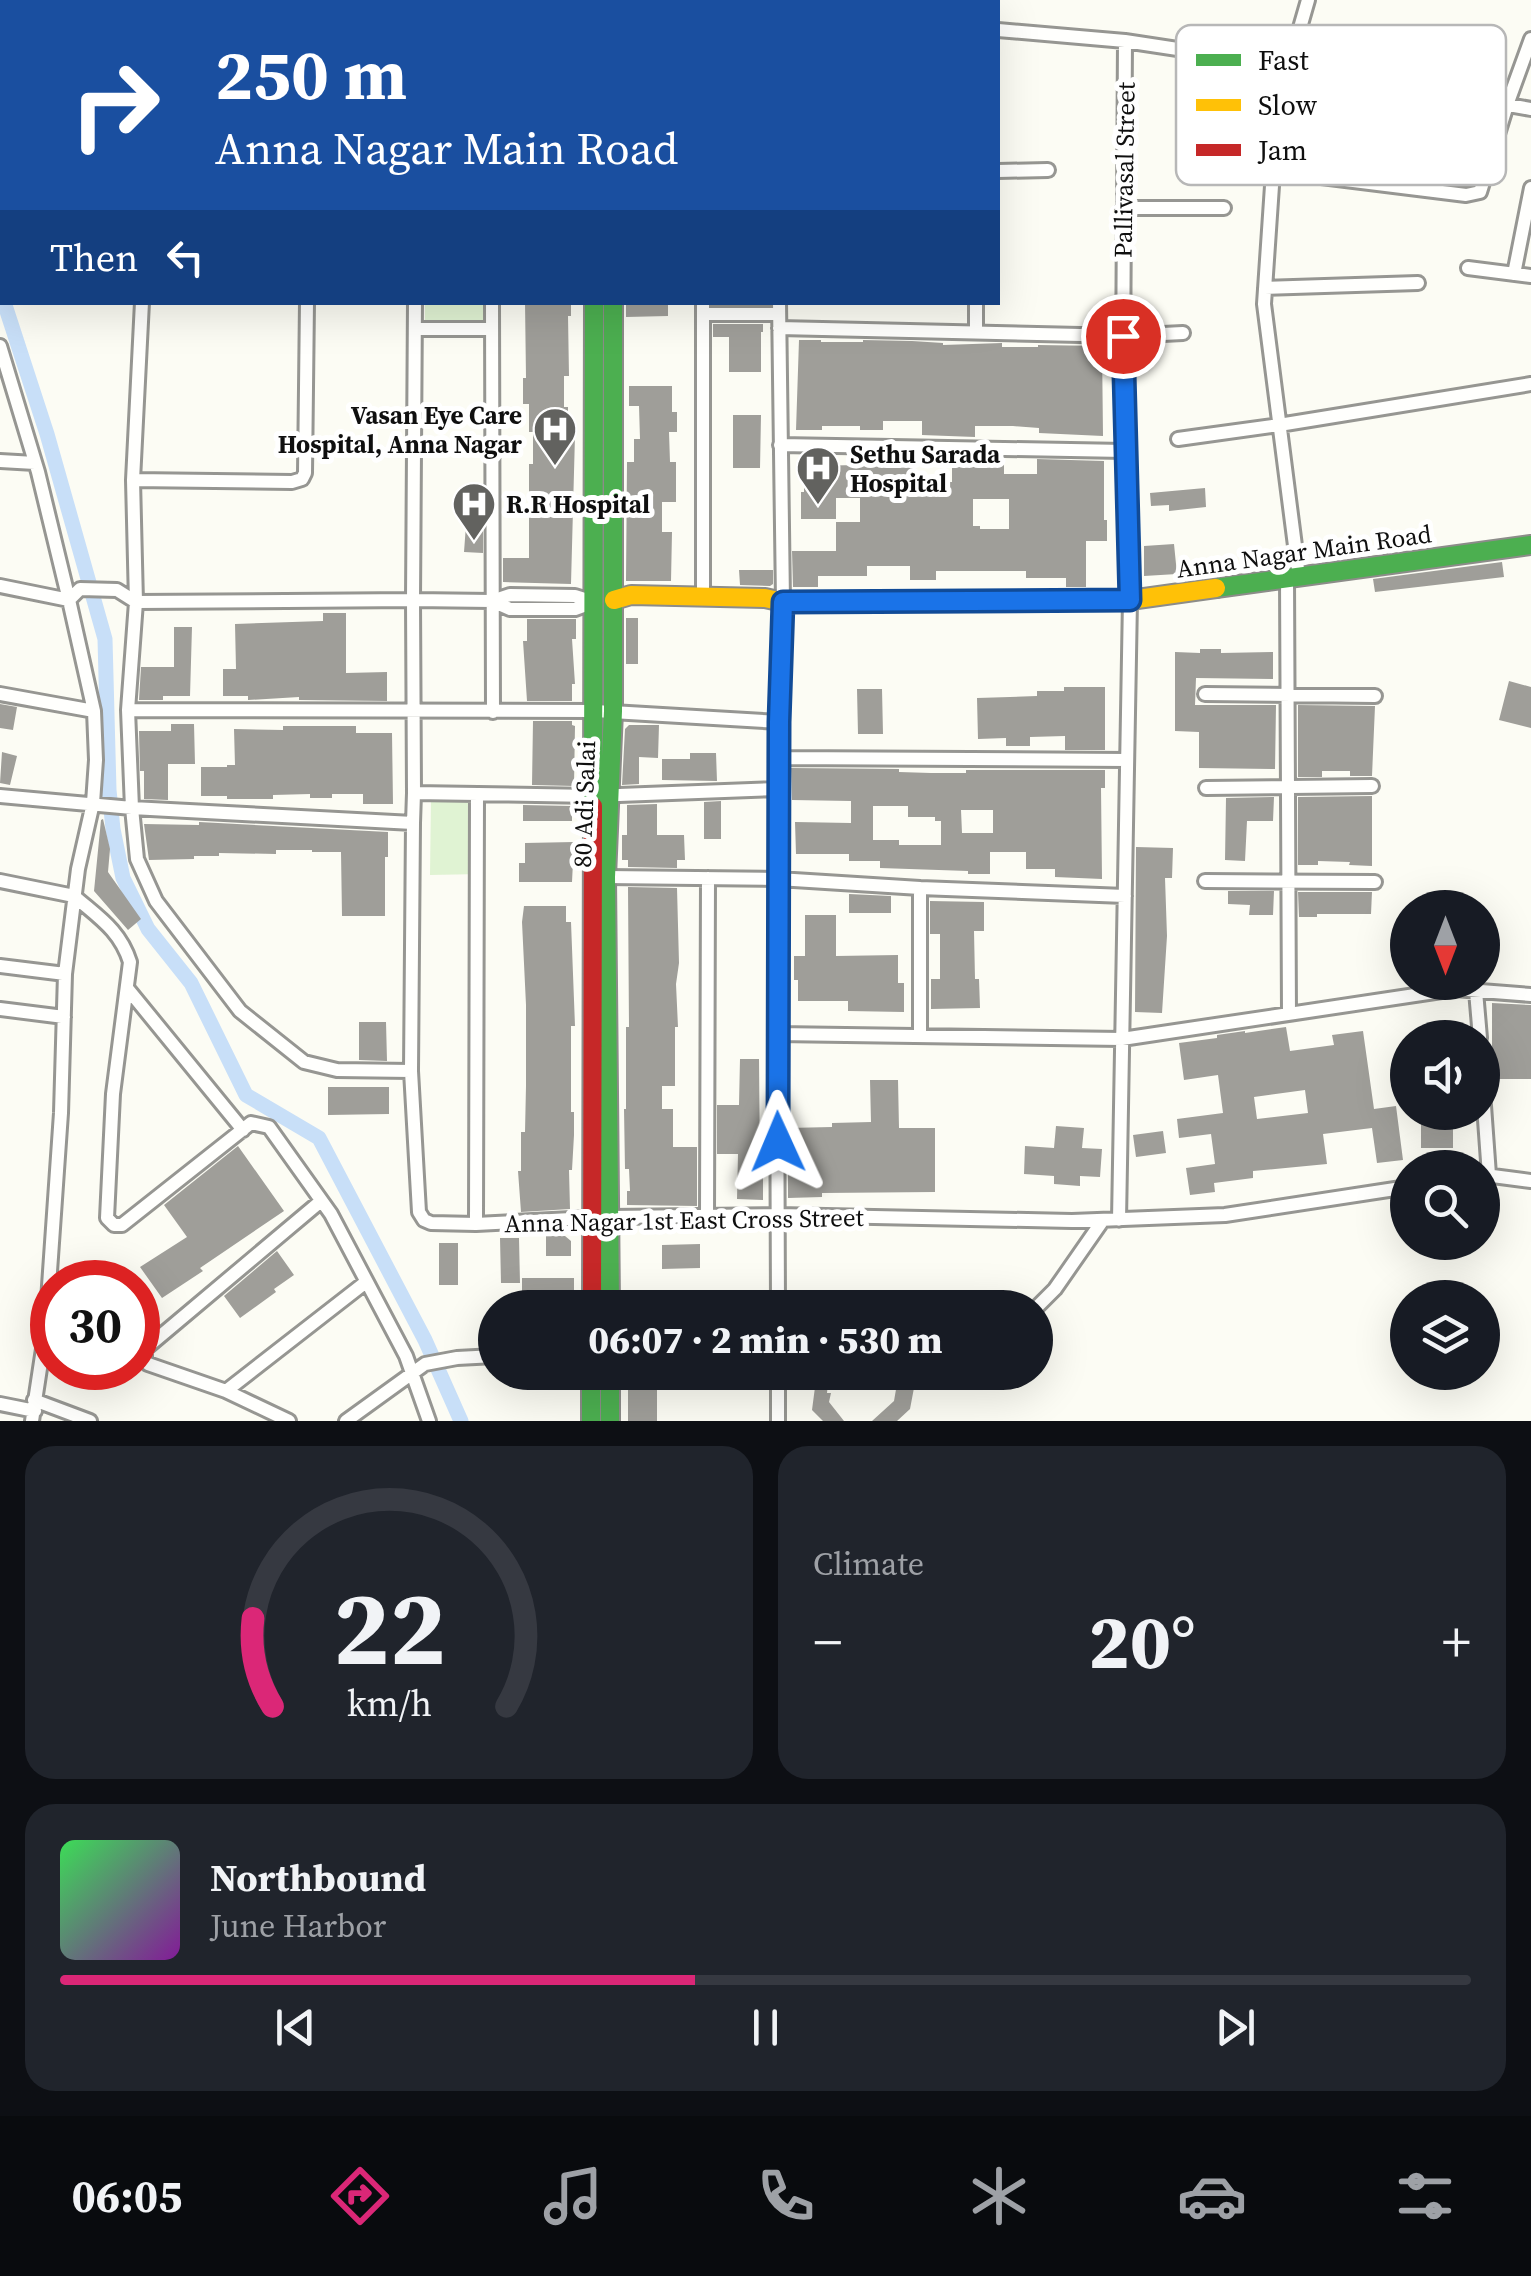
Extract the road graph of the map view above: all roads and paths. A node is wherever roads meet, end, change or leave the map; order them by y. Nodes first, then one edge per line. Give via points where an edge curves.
1 (1308, 0) edge
2 (1300, 25) edge
3 (1000, 30) edge
4 (1531, 39) edge
5 (1126, 41) junction
6 (1176, 49) edge
7 (1507, 105) junction
8 (1506, 108) edge
9 (1531, 109) edge
10 (1048, 170) dead end
11 (1000, 171) edge
12 (1273, 185) edge
13 (1386, 185) edge
14 (1483, 185) edge
15 (1531, 188) edge
16 (1123, 208) junction
17 (1224, 208) dead end
18 (1468, 268) dead end
19 (1514, 274) junction
20 (1531, 276) edge
21 (1418, 283) dead end
22 (1265, 288) junction
23 (142, 305) edge
24 (307, 305) edge
25 (416, 305) edge
26 (492, 305) edge
27 (594, 305) edge
28 (613, 305) edge
29 (976, 305) edge
30 (702, 308) edge
31 (780, 315) edge
32 (416, 329) junction
33 (492, 329) junction
34 (976, 332) junction
35 (1182, 333) dead end
36 (1123, 336) junction
37 (0, 346) edge
38 (1531, 384) edge
39 (1279, 425) junction
40 (1178, 438) dead end
41 (780, 446) junction
42 (1124, 451) junction
43 (0, 461) edge
44 (35, 462) junction
45 (133, 480) junction
46 (1531, 545) edge
47 (1293, 577) junction
48 (0, 586) edge
49 (703, 597) junction
50 (70, 600) junction
51 (413, 600) junction
52 (614, 600) junction
53 (1130, 600) junction
54 (136, 602) junction
55 (492, 602) junction
56 (594, 602) junction
57 (783, 602) junction
58 (0, 694) edge
59 (1205, 694) dead end
60 (1288, 695) junction
61 (1375, 696) dead end
62 (128, 710) junction
63 (415, 710) junction
64 (94, 711) junction
65 (604, 711) junction
66 (493, 712) junction
67 (779, 722) junction
68 (779, 758) junction
69 (1127, 760) junction
70 (1372, 786) dead end
71 (1288, 787) junction
72 (778, 788) junction
73 (1206, 788) dead end
74 (414, 793) junction
75 (478, 795) junction
76 (601, 795) junction
77 (0, 796) edge
78 (96, 804) junction
79 (128, 807) junction
80 (413, 823) junction
81 (606, 878) junction
82 (708, 878) junction
83 (778, 879) junction
84 (0, 881) edge
85 (1205, 881) dead end
86 (1288, 881) junction
87 (1375, 882) dead end
88 (920, 888) junction
89 (74, 896) junction
90 (1125, 896) junction
91 (0, 966) edge
92 (65, 974) junction
93 (127, 988) junction
94 (1500, 993) edge
95 (1531, 995) edge
96 (1390, 999) edge
97 (0, 1009) edge
98 (1289, 1014) junction
99 (64, 1017) junction
100 (776, 1034) junction
101 (920, 1036) junction
102 (1122, 1039) junction
103 (411, 1071) junction
104 (243, 1130) junction
105 (1500, 1177) edge
106 (1531, 1181) edge
107 (1390, 1190) edge
108 (321, 1202) junction
109 (778, 1214) junction
110 (707, 1216) junction
111 (601, 1218) junction
112 (1103, 1220) junction
113 (1119, 1220) junction
114 (476, 1224) junction
115 (366, 1282) junction
116 (594, 1290) edge
117 (608, 1290) edge
118 (778, 1290) edge
119 (1053, 1291) edge
120 (478, 1357) edge
121 (419, 1368) junction
122 (226, 1390) junction
123 (591, 1390) edge
124 (610, 1390) edge
125 (778, 1390) edge
126 (0, 1404) edge
127 (34, 1411) edge
128 (90, 1421) edge
129 (289, 1421) edge
130 (346, 1421) edge
131 (429, 1421) edge
132 (590, 1421) edge
133 (610, 1421) edge
134 (778, 1421) edge

1 - 2 street
3 - 5 street
4 - 7 street
5 - 6 street
5 - 16 street, Pallivasal Street
7 - 8 street
7 - 9 street
10 - 11 street
12 - 22 street
13 - 14 street via 1466,195
15 - 19 street
16 - 17 street
16 - 36 street, Pallivasal Street
18 - 19 street
19 - 20 street
21 - 22 street
22 - 39 street
23 - 45 street
24 - 45 street via 302,479
25 - 32 street, Anna Nagar 1st East Cross Street
26 - 33 street
27 - 56 main road, 80 Adi Salai
28 - 52 main road, 80 Adi Salai
29 - 34 street
30 - 31 street
30 - 49 street
31 - 34 street
31 - 41 street
32 - 33 street
32 - 51 street, Anna Nagar 1st East Cross Street
33 - 55 street
34 - 36 street
35 - 36 street
36 - 42 street, Pallivasal Street
37 - 44 street
38 - 39 street
39 - 40 street
39 - 47 street
41 - 42 street
41 - 57 street
42 - 53 street, Pallivasal Street
43 - 44 street
44 - 50 street
45 - 54 street
46 - 47 main road, Anna Nagar Main Road
47 - 53 main road, Anna Nagar Main Road
47 - 60 street
48 - 50 street
49 - 52 main road, Anna Nagar Main Road
49 - 57 main road, Anna Nagar Main Road
50 - 54 street via 80,589 117,590
50 - 64 street
51 - 54 street
51 - 55 street
51 - 63 street, Anna Nagar 1st East Cross Street
52 - 56 street
52 - 57 main road, Anna Nagar Main Road via 669,608 765,608
52 - 65 main road, 80 Adi Salai
53 - 57 main road, Anna Nagar Main Road
53 - 69 street, Pallivasal Street
54 - 62 street
55 - 56 street via 510,595
55 - 66 street
56 - 65 main road, 80 Adi Salai
57 - 67 street
58 - 64 street
59 - 60 street
60 - 61 street
60 - 71 street
62 - 63 street
62 - 79 street
63 - 66 street
63 - 74 street, Anna Nagar 1st East Cross Street
64 - 78 street
65 - 66 street
65 - 67 street
65 - 76 main road, 80 Adi Salai
67 - 68 street
68 - 69 street
68 - 72 street
69 - 90 street, Pallivasal Street
70 - 71 street
71 - 73 street
71 - 86 street
72 - 76 street
72 - 83 street
74 - 75 street
74 - 80 street, Anna Nagar 1st East Cross Street
75 - 76 street
75 - 114 street
76 - 81 main road, 80 Adi Salai
76 - 111 main road, 80 Adi Salai
77 - 78 street
78 - 79 street
78 - 89 street
79 - 80 street
79 - 103 street via 137,859 156,901 240,1011 304,1062 338,1070
80 - 103 street, Anna Nagar 1st East Cross Street
81 - 82 street
81 - 111 main road, 80 Adi Salai
82 - 83 street
82 - 110 street
83 - 88 street
83 - 100 street
84 - 89 street
85 - 86 street
86 - 87 street
86 - 98 street
88 - 90 street
88 - 101 street
89 - 92 street
89 - 93 street via 124,944
90 - 102 street, Pallivasal Street
91 - 92 street
92 - 99 street
93 - 104 street
93 - 104 street via 107,1218 122,1225
94 - 95 street
96 - 98 street
97 - 99 street
98 - 102 street
99 - 127 street via 46,1329
100 - 101 street
100 - 109 street
101 - 102 street
102 - 113 street, Pallivasal Street
103 - 114 street, Anna Nagar 1st East Cross Street via 419,1212 432,1223
104 - 108 street via 251,1123 269,1127
105 - 106 street
107 - 113 street, Anna Nagar 1st East Cross Street via 1225,1215
108 - 115 street
108 - 122 street via 145,1349 148,1364
109 - 110 street, Anna Nagar 1st East Cross Street
109 - 112 street, Anna Nagar 1st East Cross Street
109 - 118 street
110 - 111 street, Anna Nagar 1st East Cross Street
111 - 114 street, Anna Nagar 1st East Cross Street
111 - 116 main road, 80 Adi Salai
111 - 117 main road, 80 Adi Salai
112 - 113 street, Anna Nagar 1st East Cross Street
112 - 119 street
115 - 121 street
115 - 122 street
120 - 121 street
121 - 130 street
121 - 131 street
122 - 129 street
123 - 132 main road
124 - 133 main road
125 - 134 street
126 - 127 street
127 - 128 street

